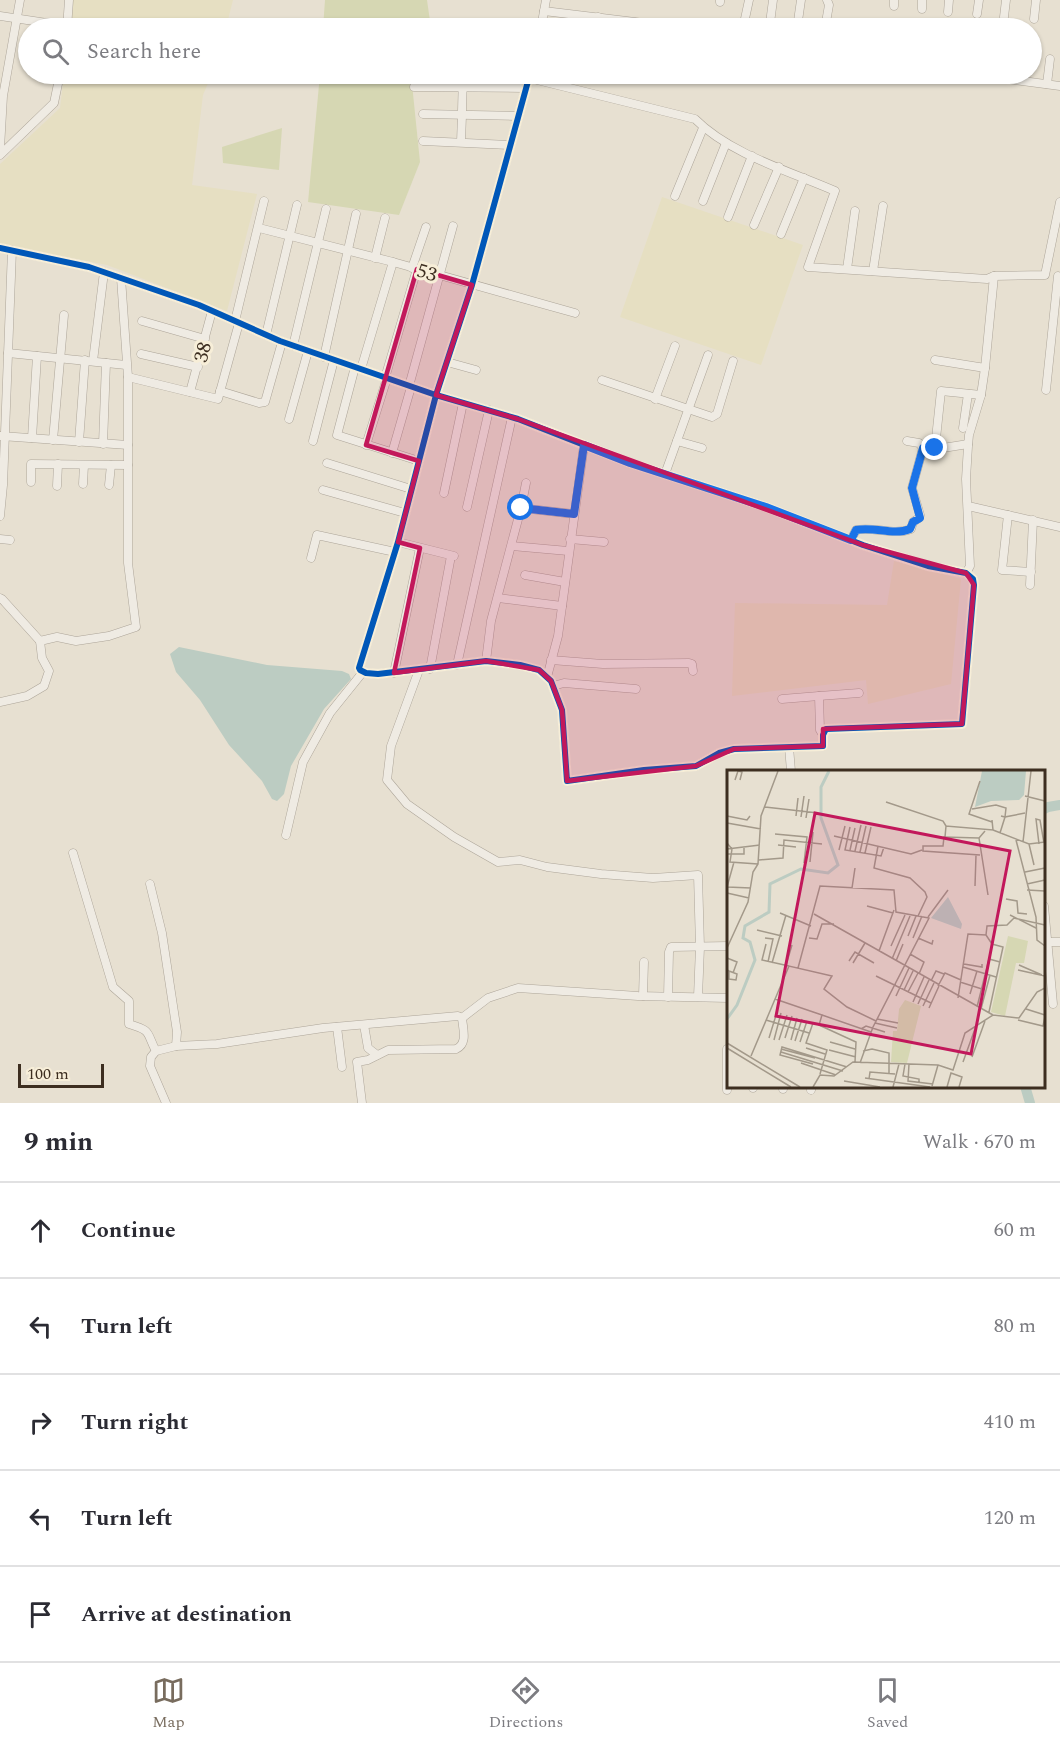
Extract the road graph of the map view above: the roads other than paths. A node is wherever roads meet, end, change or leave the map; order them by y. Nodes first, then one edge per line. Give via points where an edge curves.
1 (20, 0) edge
2 (69, 0) edge
3 (546, 0) edge
4 (749, 0) edge
5 (773, 0) edge
6 (801, 0) edge
7 (828, 0) edge
8 (922, 0) edge
9 (949, 0) edge
10 (979, 0) edge
11 (1006, 0) edge
12 (1036, 0) edge
13 (922, 9) dead end
14 (544, 11) junction
15 (948, 12) dead end
16 (977, 14) dead end
17 (0, 16) edge
18 (598, 17) joint
19 (1004, 17) dead end
20 (16, 18) junction
21 (68, 18) edge
22 (543, 18) edge
23 (605, 18) edge
24 (745, 18) edge
25 (771, 18) edge
26 (798, 18) edge
27 (827, 18) edge
28 (1034, 18) edge
29 (1050, 58) dead end
30 (1042, 83) edge
31 (58, 84) edge
32 (462, 84) edge
33 (526, 84) edge
34 (560, 84) edge
35 (1047, 84) junction
36 (1060, 86) edge
37 (414, 87) dead end
38 (462, 87) junction
39 (525, 88) junction
40 (462, 113) junction
41 (423, 114) dead end
42 (517, 116) junction
43 (703, 128) junction
44 (0, 140) edge
45 (423, 141) dead end
46 (461, 142) junction
47 (726, 144) junction
48 (509, 145) junction
49 (0, 148) edge
50 (0, 155) edge
51 (752, 156) junction
52 (778, 167) junction
53 (804, 178) junction
54 (675, 196) dead end
55 (264, 201) dead end
56 (703, 201) dead end
57 (1060, 202) edge
58 (297, 205) dead end
59 (883, 206) dead end
60 (326, 209) dead end
61 (855, 211) dead end
62 (356, 214) dead end
63 (728, 217) dead end
64 (385, 218) dead end
65 (754, 225) dead end
66 (453, 226) dead end
67 (426, 227) dead end
68 (259, 228) junction
69 (781, 234) dead end
70 (290, 236) junction
71 (318, 243) junction
72 (0, 248) edge
73 (12, 250) junction
74 (347, 250) junction
75 (375, 258) junction
76 (393, 262) junction
77 (415, 269) junction
78 (846, 269) junction
79 (873, 271) junction
80 (104, 272) junction
81 (1045, 275) junction
82 (439, 276) junction
83 (994, 276) junction
84 (1059, 276) edge
85 (121, 278) junction
86 (472, 285) junction
87 (212, 311) junction
88 (575, 313) dead end
89 (64, 315) dead end
90 (142, 321) dead end
91 (237, 322) junction
92 (266, 335) junction
93 (205, 339) junction
94 (282, 342) junction
95 (293, 346) junction
96 (675, 346) dead end
97 (308, 351) junction
98 (8, 353) junction
99 (141, 354) dead end
100 (708, 355) dead end
101 (37, 356) junction
102 (324, 357) junction
103 (60, 358) junction
104 (334, 360) junction
105 (935, 360) dead end
106 (89, 361) junction
107 (733, 361) dead end
108 (447, 362) junction
109 (106, 363) junction
110 (126, 365) junction
111 (198, 367) junction
112 (358, 368) junction
113 (986, 368) junction
114 (476, 370) dead end
115 (128, 377) junction
116 (386, 378) junction
117 (602, 380) dead end
118 (410, 386) junction
119 (1046, 390) dead end
120 (220, 391) junction
121 (190, 392) junction
122 (968, 394) junction
123 (436, 395) junction
124 (981, 395) junction
125 (655, 399) junction
126 (463, 403) junction
127 (489, 410) junction
128 (688, 410) junction
129 (512, 417) junction
130 (289, 420) dead end
131 (963, 428) dead end
132 (2, 436) edge
133 (32, 438) junction
134 (53, 440) junction
135 (313, 441) dead end
136 (677, 441) junction
137 (907, 441) dead end
138 (79, 442) junction
139 (103, 444) junction
140 (968, 444) junction
141 (366, 445) junction
142 (584, 445) junction
143 (128, 446) junction
144 (702, 448) dead end
145 (923, 448) junction
146 (935, 448) junction
147 (392, 453) junction
148 (419, 461) junction
149 (2, 462) edge
150 (327, 463) dead end
151 (58, 464) junction
152 (84, 465) junction
153 (111, 465) junction
154 (128, 465) junction
155 (665, 474) junction
156 (31, 482) dead end
157 (526, 483) dead end
158 (83, 484) dead end
159 (2, 485) edge
160 (109, 485) dead end
161 (57, 486) dead end
162 (411, 489) junction
163 (323, 490) dead end
164 (444, 493) dead end
165 (968, 506) junction
166 (467, 507) dead end
167 (521, 508) junction
168 (405, 513) junction
169 (574, 514) junction
170 (1008, 515) junction
171 (0, 516) edge
172 (1033, 520) junction
173 (1060, 527) edge
174 (570, 539) junction
175 (0, 540) edge
176 (10, 540) dead end
177 (851, 540) junction
178 (398, 542) junction
179 (604, 542) dead end
180 (512, 546) junction
181 (420, 548) junction
182 (568, 551) junction
183 (395, 552) junction
184 (311, 558) dead end
185 (1031, 572) junction
186 (966, 573) junction
187 (525, 575) dead end
188 (565, 582) junction
189 (1030, 585) dead end
190 (0, 598) edge
191 (498, 598) junction
192 (562, 606) junction
193 (40, 641) junction
194 (551, 660) junction
195 (486, 661) junction
196 (453, 666) junction
197 (430, 669) junction
198 (361, 670) junction
199 (419, 670) junction
200 (693, 671) dead end
201 (394, 673) junction
202 (547, 677) junction
203 (553, 686) junction
204 (636, 689) dead end
205 (859, 693) dead end
206 (819, 696) junction
207 (782, 699) dead end
208 (0, 702) edge
209 (823, 735) junction
210 (789, 747) junction
211 (791, 770) edge
212 (286, 835) dead end
213 (73, 853) dead end
214 (150, 884) dead end
215 (1045, 942) edge
216 (1060, 942) edge
217 (727, 946) edge
218 (700, 947) junction
219 (644, 962) dead end
220 (643, 996) junction
221 (668, 997) junction
222 (698, 997) junction
223 (727, 998) edge
224 (1053, 1004) dead end
225 (462, 1018) junction
226 (364, 1025) junction
227 (337, 1027) junction
228 (176, 1046) junction
229 (156, 1051) junction
230 (377, 1055) junction
231 (342, 1067) dead end
232 (166, 1103) edge
233 (362, 1103) edge

1 - 20 street
2 - 21 street
3 - 14 street
4 - 24 street
5 - 25 street
6 - 26 street
7 - 27 street
8 - 13 street
9 - 15 street
10 - 16 street
11 - 19 street
12 - 28 street
14 - 18 street
14 - 22 street
17 - 20 street
18 - 23 street
20 - 44 street
29 - 35 street
30 - 35 street
31 - 50 street via 54,103
32 - 38 street
33 - 39 street
34 - 43 street via 694,119
35 - 36 street
37 - 38 street
38 - 39 street
38 - 40 street
39 - 42 street
40 - 41 street
40 - 42 street
40 - 46 street
42 - 48 street
43 - 47 street
43 - 54 street
44 - 49 street
45 - 46 street
46 - 48 street
47 - 51 street
47 - 56 street
48 - 86 street
51 - 52 street
51 - 63 street
52 - 53 street
52 - 65 street
53 - 69 street
53 - 78 street via 835,191 808,267
55 - 68 street
57 - 81 street
58 - 70 street
59 - 79 street
60 - 71 street
61 - 78 street
62 - 74 street
64 - 75 street
66 - 82 street
67 - 77 street
68 - 70 street, 53
68 - 91 street
70 - 71 street, 53
70 - 92 street
71 - 74 street, 53
71 - 95 street
72 - 73 street
73 - 80 street
73 - 98 street
74 - 75 street, 53
74 - 102 street
75 - 76 street, 53
76 - 77 street, 53
76 - 112 street
77 - 82 street, 53
77 - 116 street
78 - 79 street
79 - 83 street via 987,279
80 - 85 street
80 - 106 street
81 - 83 street
81 - 84 street
82 - 86 street, 53
82 - 118 street
83 - 113 street
84 - 119 street
85 - 87 street
85 - 110 street
86 - 88 street, 53
86 - 108 street
87 - 91 street
87 - 93 street, 38
89 - 103 street
90 - 93 street
91 - 92 street
91 - 120 street
92 - 94 street
93 - 111 street, 38
94 - 95 street
94 - 120 street via 265,402
95 - 97 street
96 - 125 street
97 - 102 street
97 - 130 street
98 - 101 street
98 - 132 street
99 - 111 street
100 - 128 street
101 - 103 street
101 - 133 street
102 - 104 street
103 - 106 street
103 - 134 street
104 - 112 street
104 - 135 street
105 - 113 street
106 - 109 street
106 - 138 street
107 - 128 street via 717,414 708,417
108 - 114 street
108 - 123 street
109 - 110 street
109 - 139 street
110 - 115 street
111 - 121 street, 38
112 - 116 street
112 - 141 street via 338,435
113 - 124 street
115 - 121 street
115 - 143 street
116 - 118 street
116 - 141 street
117 - 125 street
118 - 123 street
118 - 147 street
120 - 121 street via 218,399
122 - 124 street
122 - 131 street
122 - 146 street via 941,391
123 - 126 street
123 - 148 street
124 - 140 street
125 - 128 street
126 - 127 street
126 - 164 street
127 - 129 street
127 - 166 street
128 - 136 street
129 - 142 street
129 - 196 street
132 - 133 street
132 - 149 street
133 - 134 street
134 - 138 street
136 - 144 street
136 - 155 street
137 - 145 street
138 - 139 street
139 - 143 street
140 - 146 street
140 - 165 street
141 - 147 street
142 - 155 street
142 - 169 street
143 - 154 street
145 - 146 street
145 - 177 street via 912,488 920,518 908,531 856,530
147 - 148 street
148 - 162 street
149 - 159 street
150 - 162 street
151 - 152 street
151 - 156 street via 31,464
151 - 161 street
152 - 153 street
152 - 158 street
153 - 154 street
153 - 160 street
154 - 193 street via 128,563 136,627 76,641 57,637
155 - 177 street
157 - 167 street
159 - 171 street
162 - 168 street
163 - 168 street
165 - 170 street
165 - 186 street via 970,566
167 - 169 street
167 - 180 street
168 - 178 street
169 - 174 street
170 - 172 street
170 - 185 street via 1002,570
172 - 173 street
172 - 185 street
174 - 179 street
174 - 182 street
175 - 176 street
177 - 186 street via 928,566
178 - 181 street
178 - 183 street
180 - 182 street
180 - 191 street
181 - 197 street via 452,556
181 - 201 street
182 - 188 street
183 - 184 street via 317,534
183 - 198 street
185 - 189 street
186 - 209 street via 974,585 962,724 826,729
187 - 188 street
188 - 192 street
190 - 193 street
191 - 192 street
191 - 195 street
192 - 194 street
193 - 208 street via 49,671 44,686 27,696
194 - 200 street via 689,663
194 - 202 street
195 - 196 street
195 - 202 street via 520,665 539,670
196 - 197 street
197 - 199 street
198 - 201 street
198 - 212 street via 330,713 303,762
199 - 201 street
199 - 218 street via 391,746 387,780 407,804 498,862 520,860 547,867 653,878 698,874
202 - 203 street
203 - 204 street via 564,683
203 - 210 street via 562,710 567,781 696,765 734,749
205 - 206 street
206 - 207 street
206 - 209 street
209 - 210 street via 823,746
210 - 211 street
213 - 229 street via 113,987 129,1001 129,1024 144,1028
214 - 228 street via 162,933
215 - 216 street
215 - 224 street
217 - 218 street
218 - 221 street via 669,949
218 - 222 street
219 - 220 street
220 - 221 street
220 - 225 street via 518,988 488,998
221 - 222 street
222 - 223 street
225 - 226 street
225 - 230 street via 461,1047 388,1050
226 - 227 street
226 - 230 street via 368,1048
227 - 228 street
227 - 231 street
228 - 229 street
229 - 232 street via 150,1066
230 - 233 street via 357,1062

